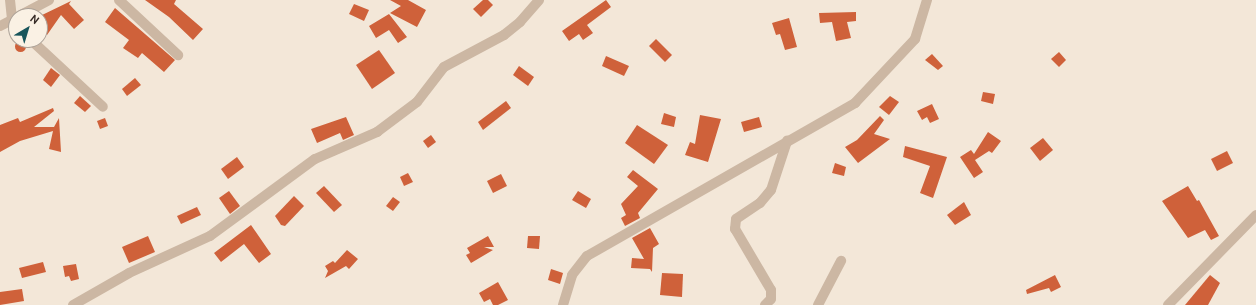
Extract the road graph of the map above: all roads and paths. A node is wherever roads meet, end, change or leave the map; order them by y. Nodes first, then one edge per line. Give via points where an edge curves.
1 (49, 0) edge
2 (119, 0) edge
3 (539, 0) edge
4 (927, 0) edge
5 (35, 8) edge
6 (40, 48) edge
7 (178, 55) dead end
8 (103, 107) dead end
9 (787, 142) junction
10 (1256, 215) edge
11 (841, 261) dead end
12 (73, 305) edge
13 (562, 305) edge
14 (765, 305) edge
15 (818, 305) edge
16 (1168, 305) edge

1 - 5 street
2 - 7 street
3 - 12 street via 520,22 504,35 444,67 417,102 377,132 315,159 210,236 128,273
4 - 9 street via 915,39 855,103
6 - 8 street
9 - 13 street via 587,256 572,275
9 - 14 street via 771,190 760,203 736,219 735,229 771,290 771,299
10 - 16 street
11 - 15 street

